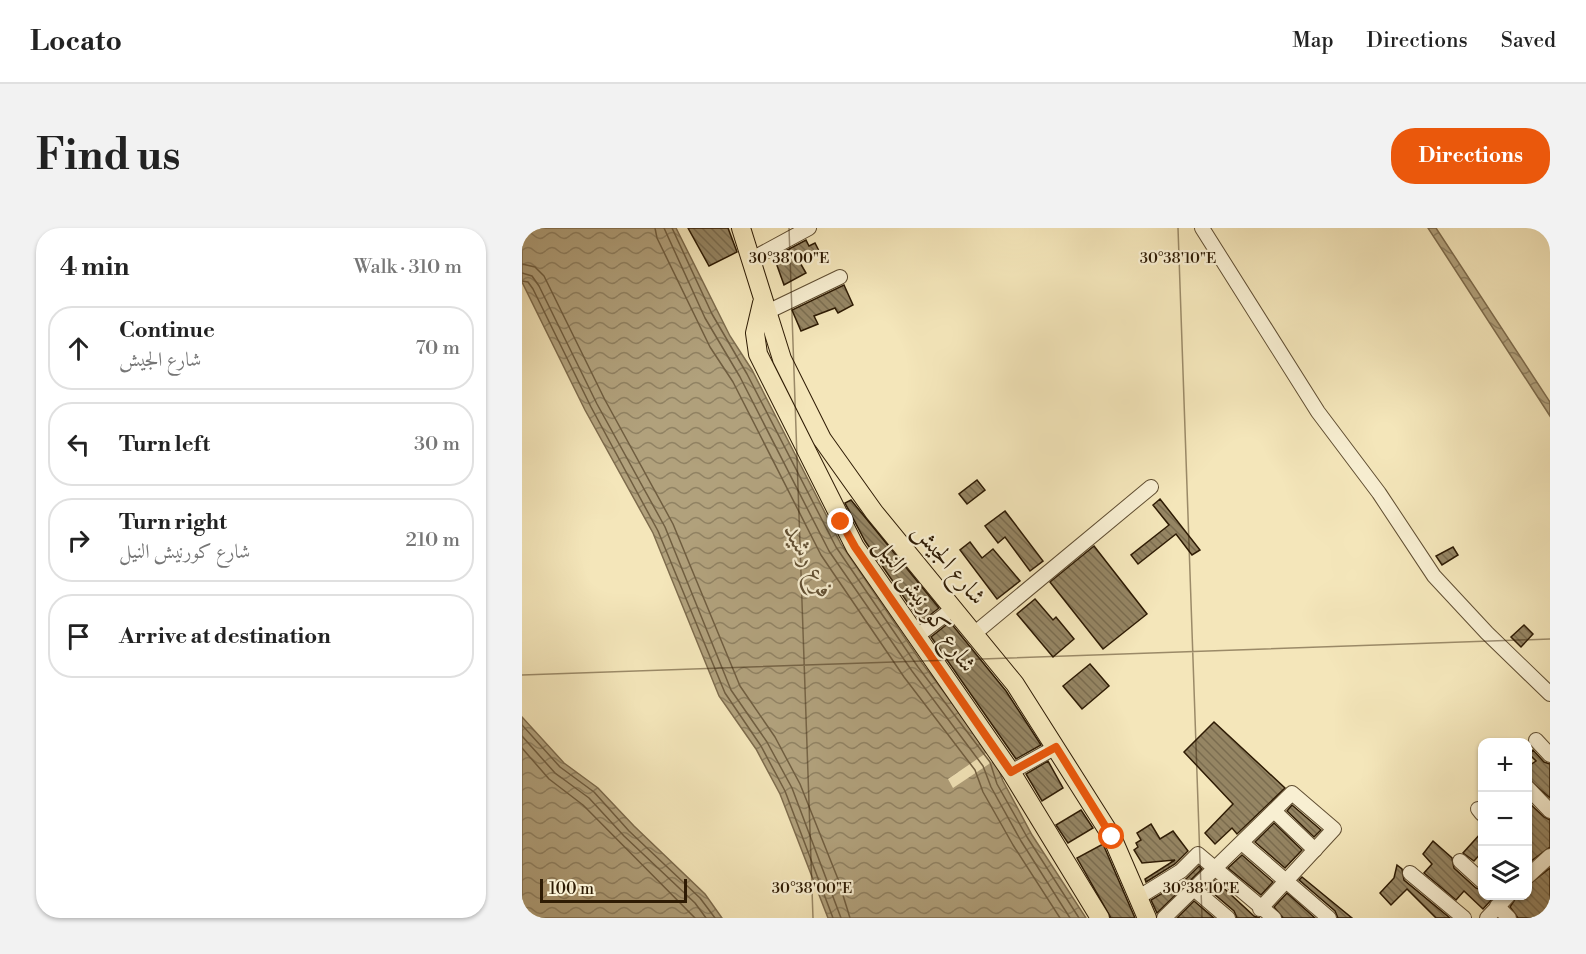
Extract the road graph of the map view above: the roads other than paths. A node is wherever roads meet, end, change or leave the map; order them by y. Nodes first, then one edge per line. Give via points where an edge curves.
1 (741, 228) edge
2 (809, 228) edge
3 (1202, 228) edge
4 (750, 260) junction
5 (840, 277) dead end
6 (764, 308) junction
7 (1151, 487) dead end
8 (954, 608) junction
9 (975, 633) junction
10 (917, 636) junction
11 (1550, 694) edge
12 (1536, 740) dead end
13 (1056, 747) junction
14 (1550, 755) edge
15 (1011, 772) junction
16 (1532, 792) edge
17 (1274, 811) junction
18 (1550, 811) edge
19 (1242, 843) junction
20 (1315, 850) junction
21 (1550, 856) edge
22 (1460, 861) dead end
23 (1532, 868) edge
24 (1215, 870) junction
25 (1410, 873) dead end
26 (1478, 877) edge
27 (1285, 883) junction
28 (1195, 890) junction
29 (1139, 897) junction
30 (1501, 900) edge
31 (1502, 900) edge
32 (1260, 909) junction
33 (1324, 916) edge
34 (1100, 918) edge
35 (1147, 918) edge
36 (1164, 918) edge
37 (1228, 918) edge
38 (1274, 918) edge
39 (1464, 918) edge
40 (1487, 918) edge
41 (1509, 918) edge

1 - 4 main road, شارع الجيش
2 - 4 street
3 - 11 street via 1318,412 1379,492 1434,576
4 - 6 main road, شارع الجيش
5 - 6 street
6 - 8 main road, شارع الجيش via 794,386 832,456
6 - 10 main road, شارع كورنيش النيل via 755,333 762,364 848,534
7 - 9 street
8 - 9 main road, شارع الجيش
8 - 10 street
9 - 13 main road, شارع الجيش via 1007,672
10 - 15 main road, شارع كورنيش النيل
12 - 14 street
13 - 15 street
13 - 29 main road, شارع الجيش via 1108,829
15 - 34 main road, شارع كورنيش النيل
16 - 18 street
17 - 19 street
17 - 20 street
17 - 20 street via 1292,793 1334,830
19 - 24 street
19 - 27 street
20 - 27 street
21 - 23 street
22 - 26 street
24 - 28 street
24 - 29 street via 1198,854 1181,871
24 - 32 street
25 - 39 street
27 - 32 street
27 - 33 street
28 - 36 street
28 - 37 street
29 - 35 main road, شارع الجيش
30 - 40 street
31 - 41 street
32 - 38 street

